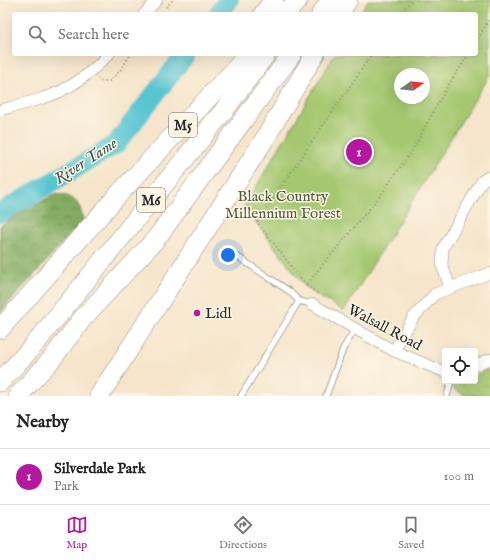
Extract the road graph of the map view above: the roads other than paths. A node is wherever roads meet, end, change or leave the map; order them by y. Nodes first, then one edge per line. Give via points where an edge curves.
1 (157, 0) edge
2 (274, 0) edge
3 (298, 0) edge
4 (304, 0) edge
5 (331, 0) edge
6 (348, 0) edge
7 (146, 12) edge
8 (265, 12) edge
9 (288, 12) edge
10 (296, 12) edge
11 (322, 12) edge
12 (340, 12) edge
13 (107, 56) edge
14 (229, 56) edge
15 (246, 56) edge
16 (265, 56) edge
17 (291, 56) edge
18 (314, 56) edge
19 (0, 110) edge
20 (487, 182) edge
21 (118, 195) junction
22 (232, 254) dead end
23 (490, 273) edge
24 (450, 287) junction
25 (299, 301) junction
26 (312, 304) joint
27 (4, 325) edge
28 (355, 329) junction
29 (394, 351) junction
30 (490, 359) edge
31 (478, 364) edge
32 (442, 371) edge
33 (0, 382) edge
34 (450, 384) edge
35 (18, 396) edge
36 (99, 396) edge
37 (241, 396) edge
38 (326, 396) edge
39 (447, 396) edge

1 - 7 street
2 - 8 highway
3 - 9 highway
4 - 10 highway
5 - 11 highway
6 - 12 highway
13 - 19 street via 75,85 57,94
14 - 21 highway, M5
15 - 21 highway, M5
16 - 33 highway, M6 via 222,113 34,344
17 - 35 highway, M6 via 154,240 83,318 51,360
18 - 36 highway via 264,140
20 - 24 street via 443,248 442,265
21 - 27 highway, M5
22 - 25 lane
23 - 24 street
24 - 29 street via 435,294 413,318
25 - 26 lane
25 - 37 lane
26 - 28 street, Walsall Road
28 - 29 street, Walsall Road
28 - 38 lane via 343,349
29 - 32 street, Walsall Road
30 - 31 street
34 - 39 lane

